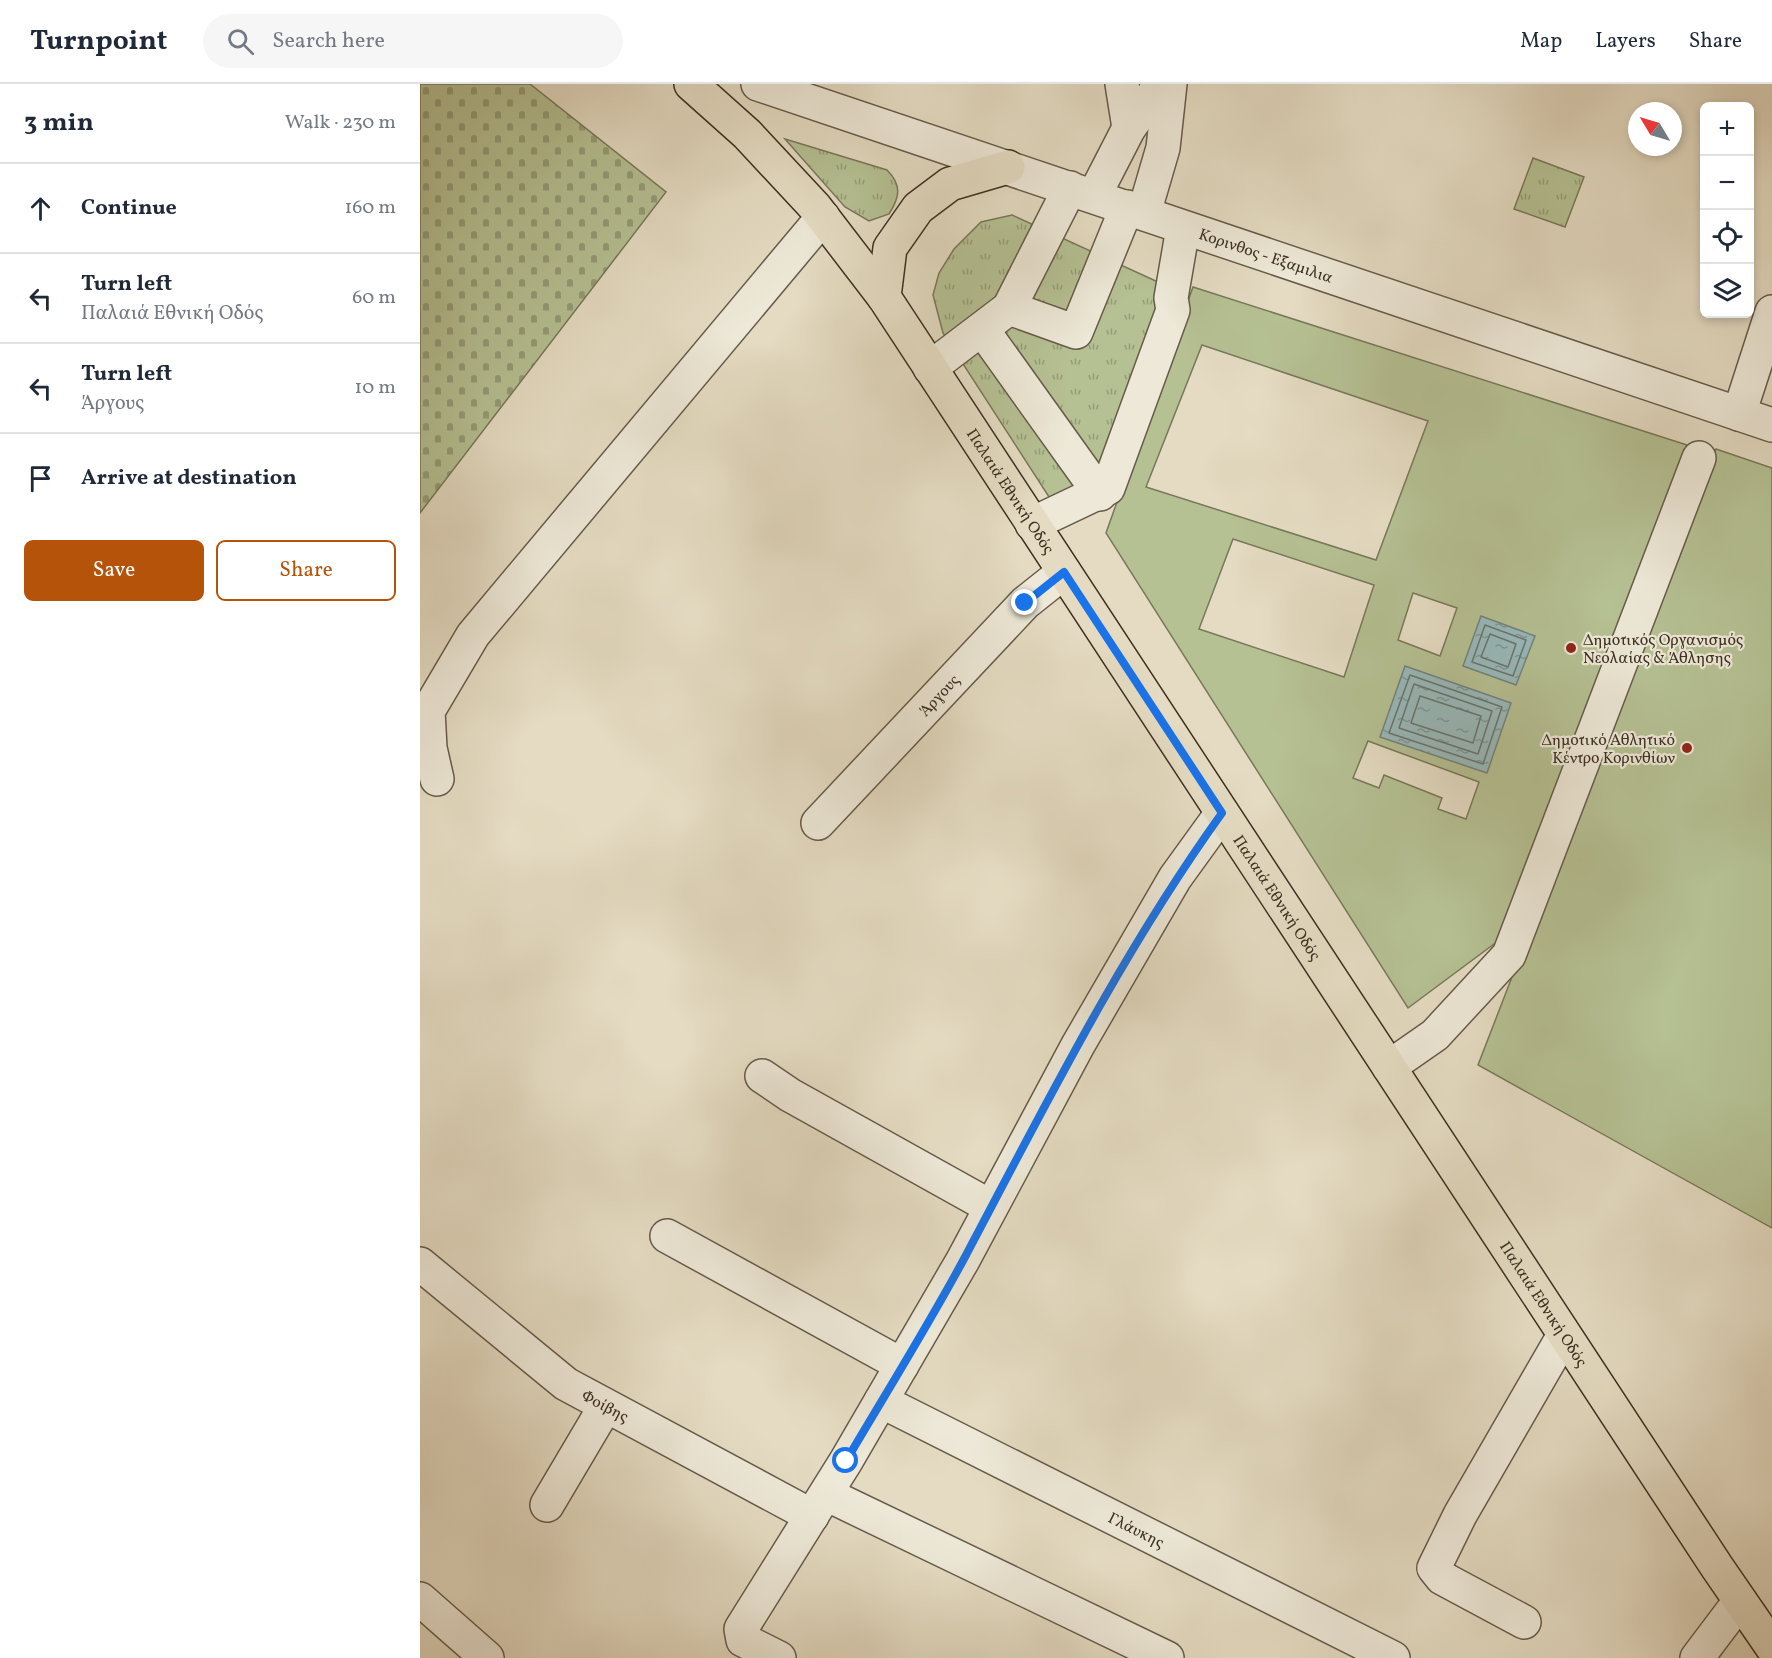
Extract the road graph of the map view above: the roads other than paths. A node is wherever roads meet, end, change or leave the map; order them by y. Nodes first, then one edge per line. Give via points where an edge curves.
1 (690, 84) edge
2 (758, 84) edge
3 (1122, 84) edge
4 (1161, 84) edge
5 (1170, 84) edge
6 (1130, 128) junction
7 (1008, 167) junction
8 (1082, 192) junction
9 (1136, 210) junction
10 (823, 217) junction
11 (1183, 228) junction
12 (884, 297) junction
13 (1009, 308) junction
14 (1772, 312) edge
15 (982, 329) junction
16 (930, 368) junction
17 (1739, 414) junction
18 (1772, 425) edge
19 (1699, 458) dead end
20 (1097, 495) junction
21 (1032, 524) junction
22 (1064, 572) junction
23 (437, 779) dead end
24 (1222, 813) junction
25 (818, 823) dead end
26 (1389, 1067) junction
27 (762, 1076) dead end
28 (991, 1207) junction
29 (667, 1236) dead end
30 (420, 1264) edge
31 (1564, 1335) junction
32 (902, 1365) junction
33 (881, 1401) junction
34 (605, 1407) junction
35 (547, 1505) dead end
36 (819, 1505) junction
37 (420, 1599) edge
38 (1740, 1601) junction
39 (1524, 1622) dead end
40 (1772, 1647) edge
41 (487, 1658) edge
42 (779, 1658) edge
43 (1167, 1658) edge
44 (1393, 1658) edge
45 (1697, 1658) edge

1 - 10 main road, Παλαιά Εθνική Οδός via 747,134
2 - 7 street, Κορινθος - Εξαμιλια
3 - 6 street
4 - 6 street
5 - 9 street via 1163,148
6 - 8 street
7 - 8 street, Κορινθος - Εξαμιλια
7 - 12 main road via 950,184 918,208 890,248
8 - 9 street, Κορινθος - Εξαμιλια
8 - 13 street
9 - 11 street, Κορινθος - Εξαμιλια
9 - 13 street via 1076,332
10 - 12 main road, Παλαιά Εθνική Οδός
10 - 23 street via 472,635 428,711
11 - 17 street, Κορινθος - Εξαμιλια
11 - 20 street via 1171,298 1173,310 1121,459 1108,488
12 - 16 main road, Παλαιά Εθνική Οδός
13 - 15 street
14 - 17 street
15 - 16 street
15 - 20 street
16 - 21 main road, Παλαιά Εθνική Οδός
17 - 18 street, Κορινθος - Εξαμιλια
19 - 26 street via 1509,955 1435,1035
20 - 21 street
21 - 22 main road, Παλαιά Εθνική Οδός
22 - 24 main road, Παλαιά Εθνική Οδός
22 - 25 street, Άργους via 1025,603
24 - 26 main road, Παλαιά Εθνική Οδός
24 - 28 street via 1175,878 1078,1045
26 - 31 main road, Παλαιά Εθνική Οδός
27 - 28 street
28 - 32 street
29 - 32 street
30 - 34 street, Φοίβης via 535,1361
31 - 38 main road, Παλαιά Εθνική Οδός
31 - 39 street via 1460,1515 1434,1568 1442,1578
32 - 33 street
33 - 36 street
33 - 44 street, Γλάυκης
34 - 35 street
34 - 36 street, Φοίβης
36 - 42 street via 741,1629 743,1640
36 - 43 street, Φοίβης
37 - 41 street
38 - 40 main road, Παλαιά Εθνική Οδός
38 - 45 street

